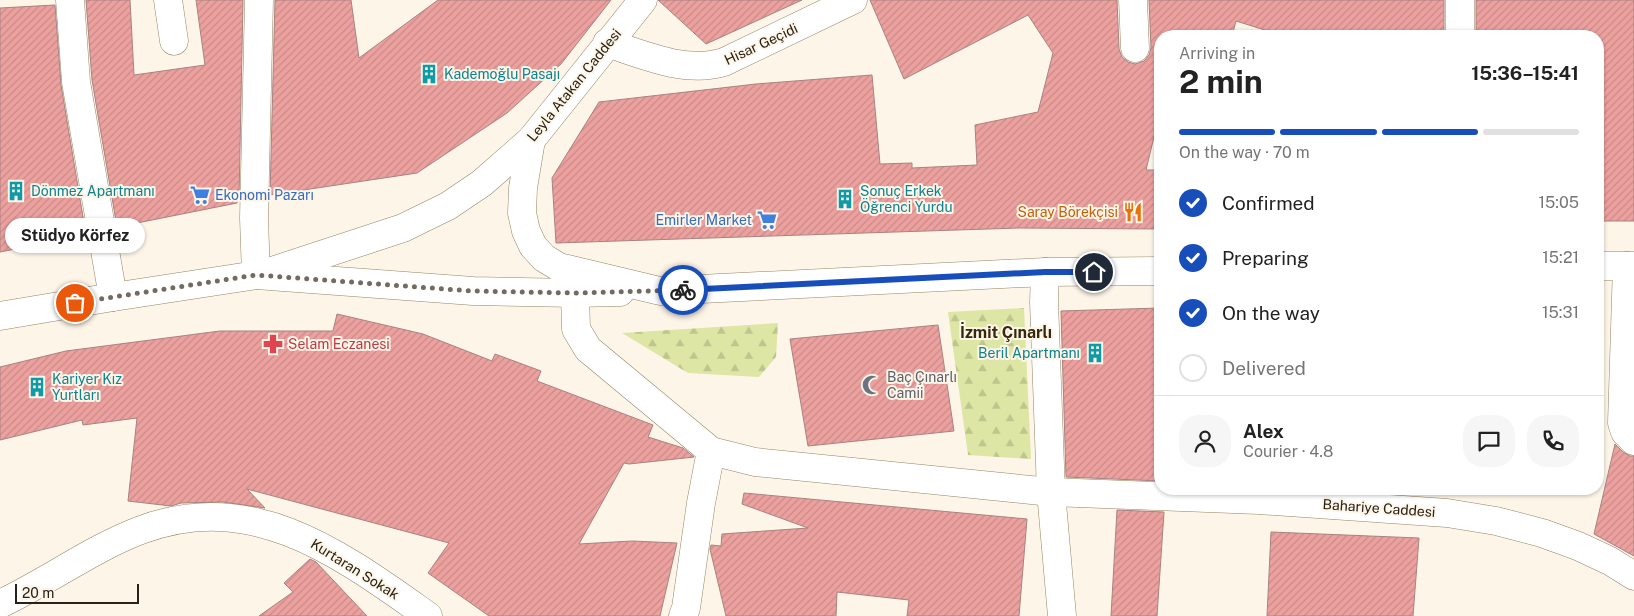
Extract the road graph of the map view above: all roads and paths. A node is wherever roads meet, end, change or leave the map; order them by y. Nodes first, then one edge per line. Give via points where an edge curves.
1 (70, 0) edge
2 (168, 0) edge
3 (259, 0) edge
4 (643, 0) edge
5 (853, 0) edge
6 (1133, 0) edge
7 (1460, 0) edge
8 (1460, 30) edge
9 (174, 41) dead end
10 (607, 43) junction
11 (1135, 48) dead end
12 (531, 140) junction
13 (1604, 266) edge
14 (1630, 266) edge
15 (1154, 271) edge
16 (1045, 272) junction
17 (256, 275) junction
18 (660, 291) junction
19 (575, 293) junction
20 (113, 297) junction
21 (0, 316) edge
22 (1634, 441) edge
23 (711, 451) junction
24 (1051, 492) junction
25 (1154, 493) edge
26 (1269, 495) edge
27 (1634, 576) edge
28 (0, 604) edge
29 (428, 616) edge
30 (683, 616) edge
31 (1062, 616) edge

1 - 20 street via 76,82
2 - 9 street
3 - 17 street via 254,218
4 - 10 street, Leyla Atakan Caddesi
5 - 10 street, Hisar Geçidi via 711,66 663,61
6 - 11 street
7 - 8 street
10 - 12 street, Leyla Atakan Caddesi
12 - 17 street, Leyla Atakan Caddesi via 482,183 433,214 373,239
12 - 18 street via 522,213 533,246 559,267
13 - 14 street
14 - 22 street via 1622,423
15 - 16 street
16 - 18 street
16 - 24 street
17 - 19 street via 472,291
17 - 20 street
18 - 19 street
19 - 23 street via 576,329 588,349
20 - 21 street
23 - 24 street, Bahariye Caddesi via 755,462
23 - 30 street
24 - 25 street, Bahariye Caddesi
24 - 31 street
26 - 27 street, Bahariye Caddesi via 1496,521 1578,546
28 - 29 street, Kurtaran Sokak via 140,530 179,519 215,516 256,521 315,543

